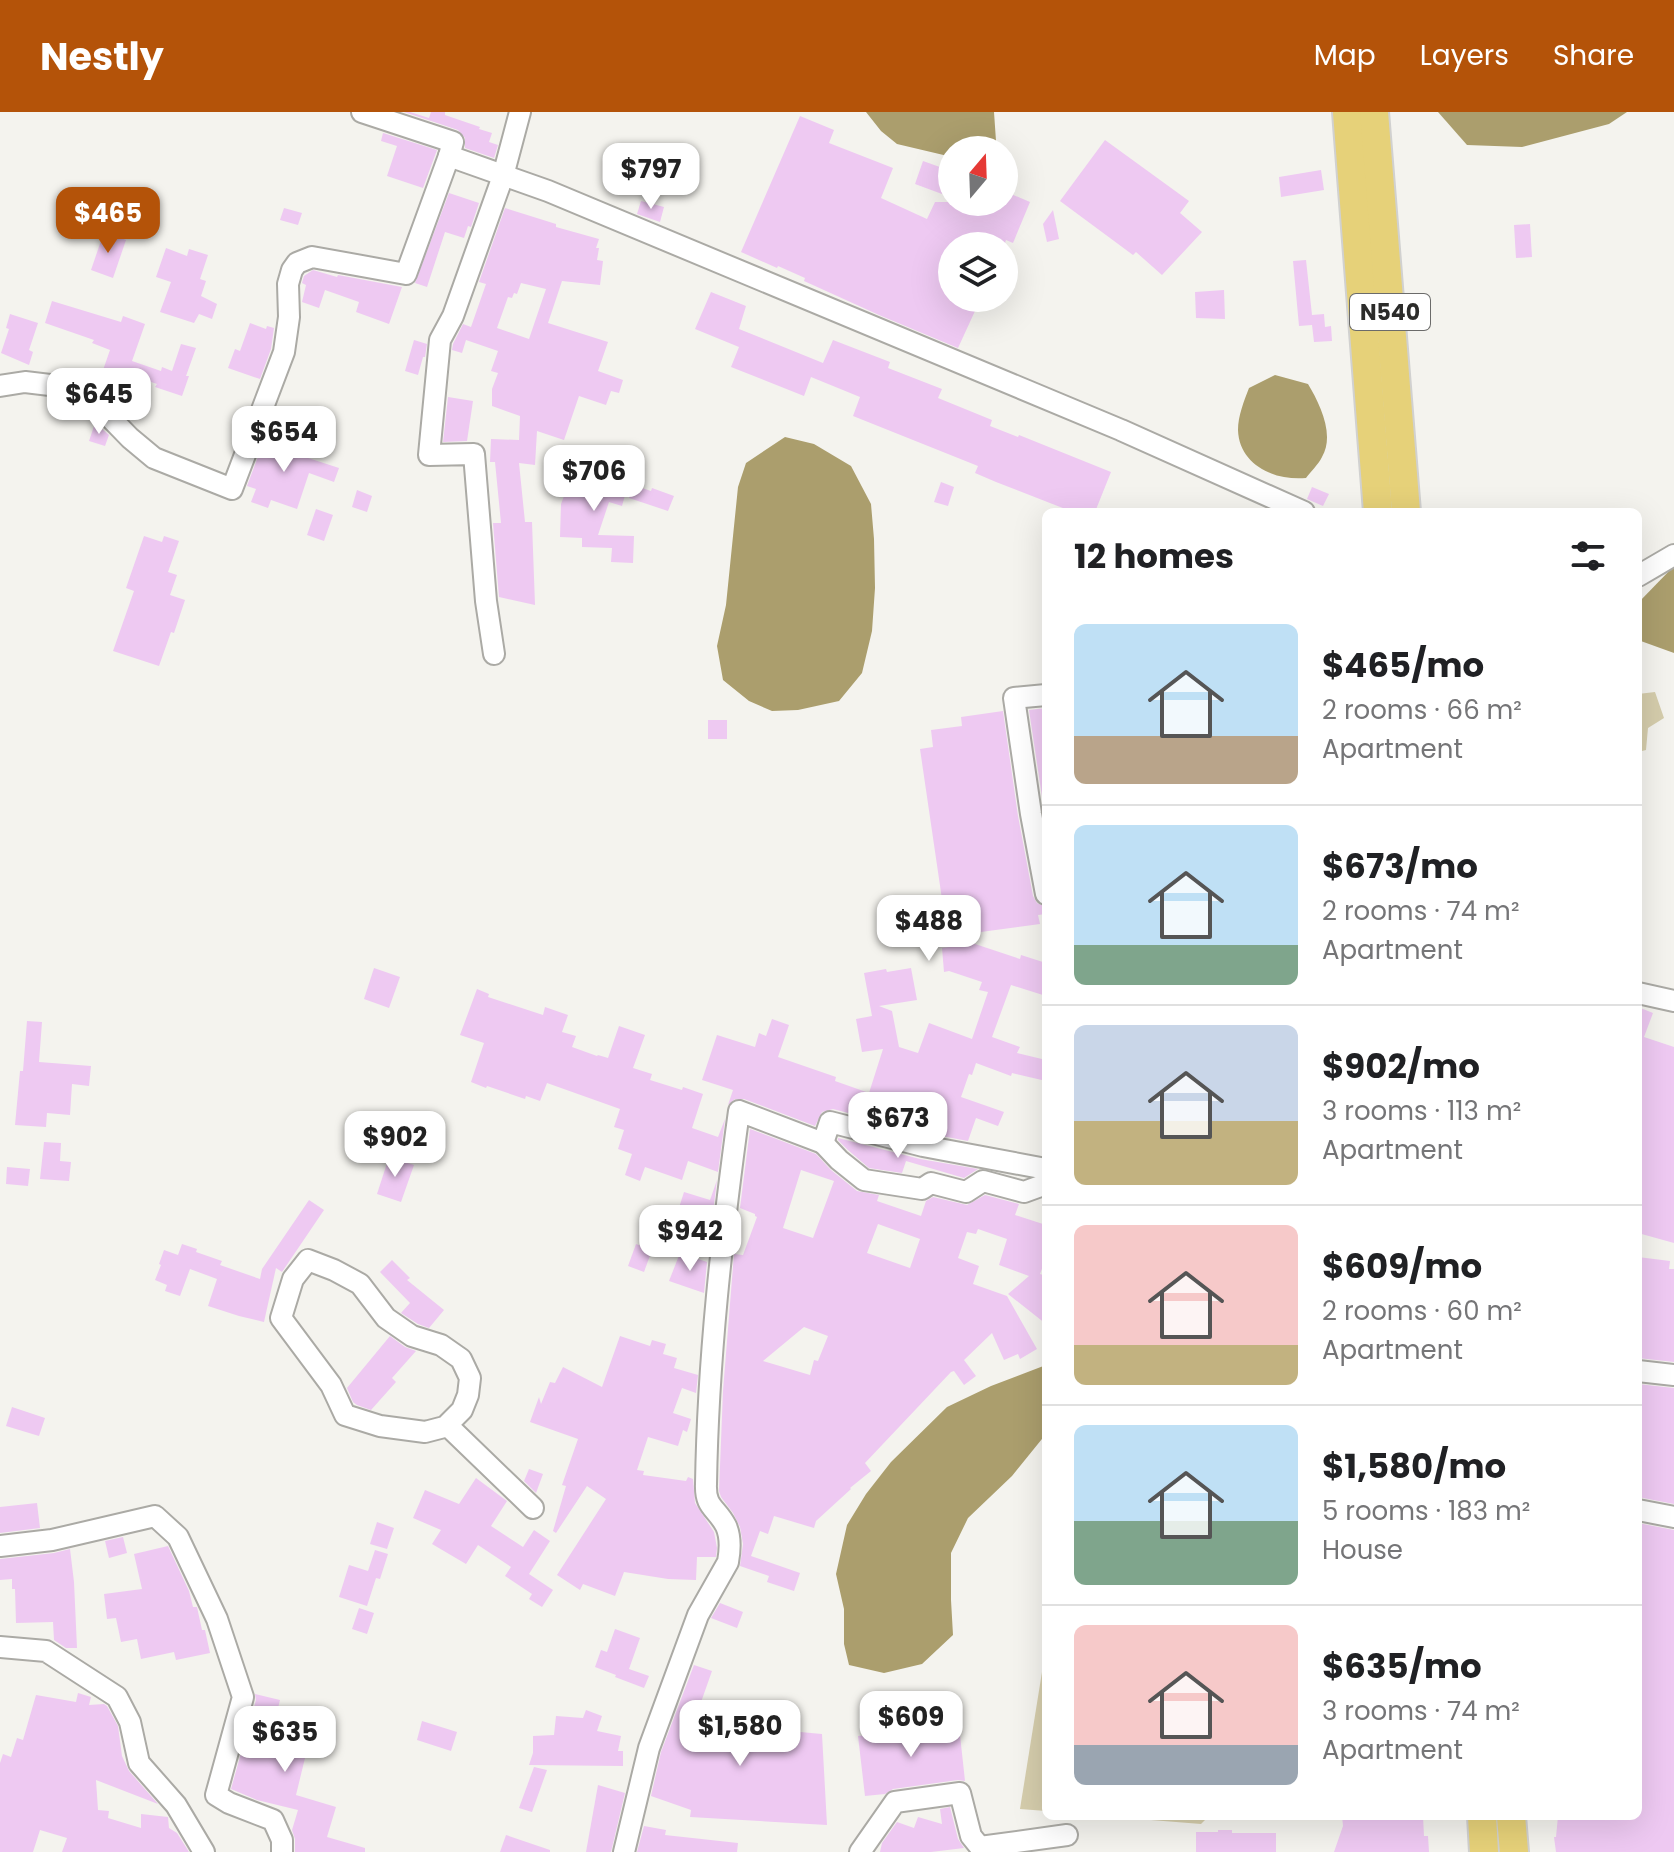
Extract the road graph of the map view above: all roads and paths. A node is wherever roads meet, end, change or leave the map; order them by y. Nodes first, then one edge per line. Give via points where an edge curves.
1 (362, 112) edge
2 (520, 112) edge
3 (1347, 112) edge
4 (1374, 112) edge
5 (449, 156) junction
6 (503, 176) junction
7 (0, 386) edge
8 (1295, 508) edge
9 (1378, 508) edge
10 (1406, 508) edge
11 (1674, 555) edge
12 (1642, 574) edge
13 (494, 654) dead end
14 (1042, 695) edge
15 (1042, 873) edge
16 (1642, 994) edge
17 (1674, 1001) edge
18 (823, 1143) junction
19 (1042, 1168) edge
20 (1042, 1185) edge
21 (1642, 1371) edge
22 (1674, 1375) edge
23 (446, 1426) junction
24 (533, 1508) dead end
25 (1642, 1511) edge
26 (1674, 1517) edge
27 (0, 1546) edge
28 (0, 1647) edge
29 (1482, 1820) edge
30 (1511, 1820) edge
31 (1067, 1835) dead end
32 (204, 1852) edge
33 (282, 1852) edge
34 (624, 1852) edge
35 (860, 1852) edge
36 (1484, 1852) edge
37 (1514, 1852) edge

1 - 5 street via 453,142
2 - 6 street
3 - 9 highway, N540
4 - 10 highway, N540
5 - 6 street
5 - 7 street via 406,274 312,257 292,270 284,352 232,489 154,458 93,400 50,385
6 - 8 street via 1121,430
6 - 13 street via 440,340 429,455 474,454
11 - 12 street
14 - 15 street via 1014,698
16 - 17 street
18 - 19 street via 830,1122
18 - 20 street via 864,1180 922,1189 931,1183 966,1192 983,1181 1024,1192
18 - 34 street via 739,1111 721,1243 707,1437 706,1498 727,1528 730,1554 698,1615 649,1748
21 - 22 street
23 - 23 street via 425,1432 345,1415 331,1385 281,1318 293,1279 308,1260 360,1284 386,1318 461,1359 470,1378 468,1395
23 - 24 street
25 - 26 street
27 - 33 street via 155,1516 178,1537 217,1619 243,1697 216,1795 273,1820
28 - 32 street via 46,1651 117,1697 130,1722 139,1763 176,1805
29 - 36 highway
30 - 37 highway
31 - 35 street via 980,1847 971,1836 960,1793 895,1802

